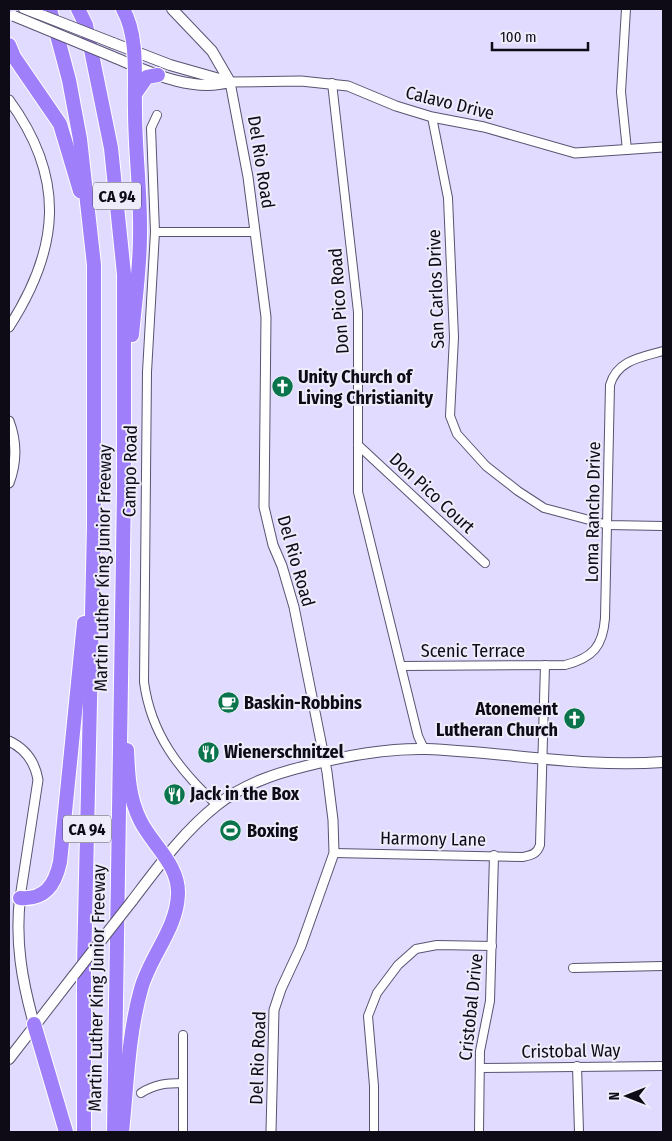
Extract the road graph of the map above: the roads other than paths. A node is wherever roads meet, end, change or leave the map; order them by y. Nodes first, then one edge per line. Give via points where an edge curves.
1 (24, 9) edge
2 (50, 9) edge
3 (78, 9) edge
4 (123, 9) edge
5 (172, 9) edge
6 (626, 9) edge
7 (12, 15) edge
8 (9, 45) edge
9 (134, 59) junction
10 (158, 75) junction
11 (230, 82) junction
12 (332, 83) junction
13 (135, 95) junction
14 (9, 100) edge
15 (157, 115) dead end
16 (432, 117) junction
17 (663, 147) edge
18 (627, 150) junction
19 (155, 232) junction
20 (255, 232) junction
21 (94, 248) junction
22 (9, 327) edge
23 (663, 351) edge
24 (124, 387) junction
25 (9, 421) edge
26 (358, 445) junction
27 (9, 483) edge
28 (608, 525) junction
29 (94, 526) junction
30 (663, 526) edge
31 (122, 562) junction
32 (485, 563) dead end
33 (545, 665) junction
34 (401, 666) junction
35 (9, 742) edge
36 (424, 749) junction
37 (544, 758) junction
38 (324, 761) junction
39 (663, 762) edge
40 (217, 805) junction
41 (334, 853) junction
42 (494, 855) junction
43 (166, 856) junction
44 (20, 898) junction
45 (492, 946) junction
46 (663, 966) edge
47 (573, 968) dead end
48 (34, 1024) junction
49 (182, 1034) dead end
50 (9, 1059) edge
51 (577, 1066) junction
52 (663, 1066) edge
53 (480, 1068) junction
54 (183, 1083) junction
55 (141, 1093) dead end
56 (66, 1132) edge
57 (84, 1132) edge
58 (114, 1132) edge
59 (122, 1132) edge
60 (183, 1132) edge
61 (271, 1132) edge
62 (374, 1132) edge
63 (479, 1132) edge
64 (579, 1132) edge

1 - 9 main road, Calavo Drive, bridge via 113,43
2 - 21 highway, Martin Luther King Junior Freeway / CA 94 via 80,138
3 - 24 highway, Martin Luther King Junior Freeway / CA 94 via 86,25 111,148 124,274
4 - 9 highway via 128,18
5 - 11 main road, Del Rio Road via 212,51
6 - 18 street via 621,92
7 - 9 main road, Calavo Drive, bridge via 111,56
8 - 21 highway via 60,124
9 - 10 main road, Calavo Drive
9 - 11 main road, Calavo Drive
9 - 13 highway
10 - 11 main road, Calavo Drive via 200,85 216,86
10 - 13 highway via 147,77
11 - 12 street, Calavo Drive
11 - 20 street, Del Rio Road
12 - 16 street, Calavo Drive
12 - 26 street, Don Pico Road via 358,312
13 - 24 highway via 139,254
14 - 22 street via 36,144 47,180 50,205 41,262 29,296
15 - 19 street, Campo Road via 151,128
16 - 18 street, Calavo Drive via 567,152 589,154
16 - 28 street, San Carlos Drive via 448,198 454,337 449,401 454,428 486,466 525,497 544,508
17 - 18 street, Calavo Drive
19 - 20 street
19 - 40 street, Campo Road via 147,372 144,682 156,729 168,750
20 - 38 street, Del Rio Road via 267,327 264,507 294,607
21 - 29 highway, Martin Luther King Junior Freeway / CA 94
23 - 28 street, Loma Rancho Drive via 624,364 611,381
24 - 31 highway, Martin Luther King Junior Freeway / CA 94
25 - 27 street via 15,455
26 - 32 street, Don Pico Court
26 - 34 street, Don Pico Road via 358,492
28 - 30 street, San Carlos Drive
28 - 33 street, Loma Rancho Drive via 604,637 591,653 579,661
29 - 44 highway via 60,862 53,884 44,894 36,898
29 - 57 highway, Martin Luther King Junior Freeway / CA 94 via 84,966
31 - 43 highway via 130,790 140,821
31 - 58 highway, Martin Luther King Junior Freeway / CA 94
33 - 34 street, Scenic Terrace
33 - 37 street
34 - 36 street, Don Pico Road
35 - 44 street via 28,754 38,780
36 - 37 main road
36 - 38 main road via 374,752
37 - 39 main road via 584,762
37 - 42 street, Harmony Lane via 538,851 532,855
38 - 40 main road via 252,782
38 - 41 street, Del Rio Road via 333,820
40 - 43 main road
41 - 42 street, Harmony Lane
41 - 61 street, Del Rio Road via 302,946 274,1010
42 - 45 street, Cristobal Drive
43 - 48 main road, bridge
43 - 59 highway via 178,893 165,939 148,968 134,1016
44 - 48 main road via 17,925 20,966
45 - 53 street, Cristobal Drive via 490,1001 480,1051
45 - 62 street via 437,945 416,949 400,963 377,993 368,1016
46 - 47 street
48 - 50 main road
48 - 56 highway
49 - 54 street
51 - 52 street, Cristobal Way
51 - 53 street, Cristobal Way
51 - 64 street
53 - 63 street, Cristobal Drive
54 - 55 street via 151,1086
54 - 60 street

